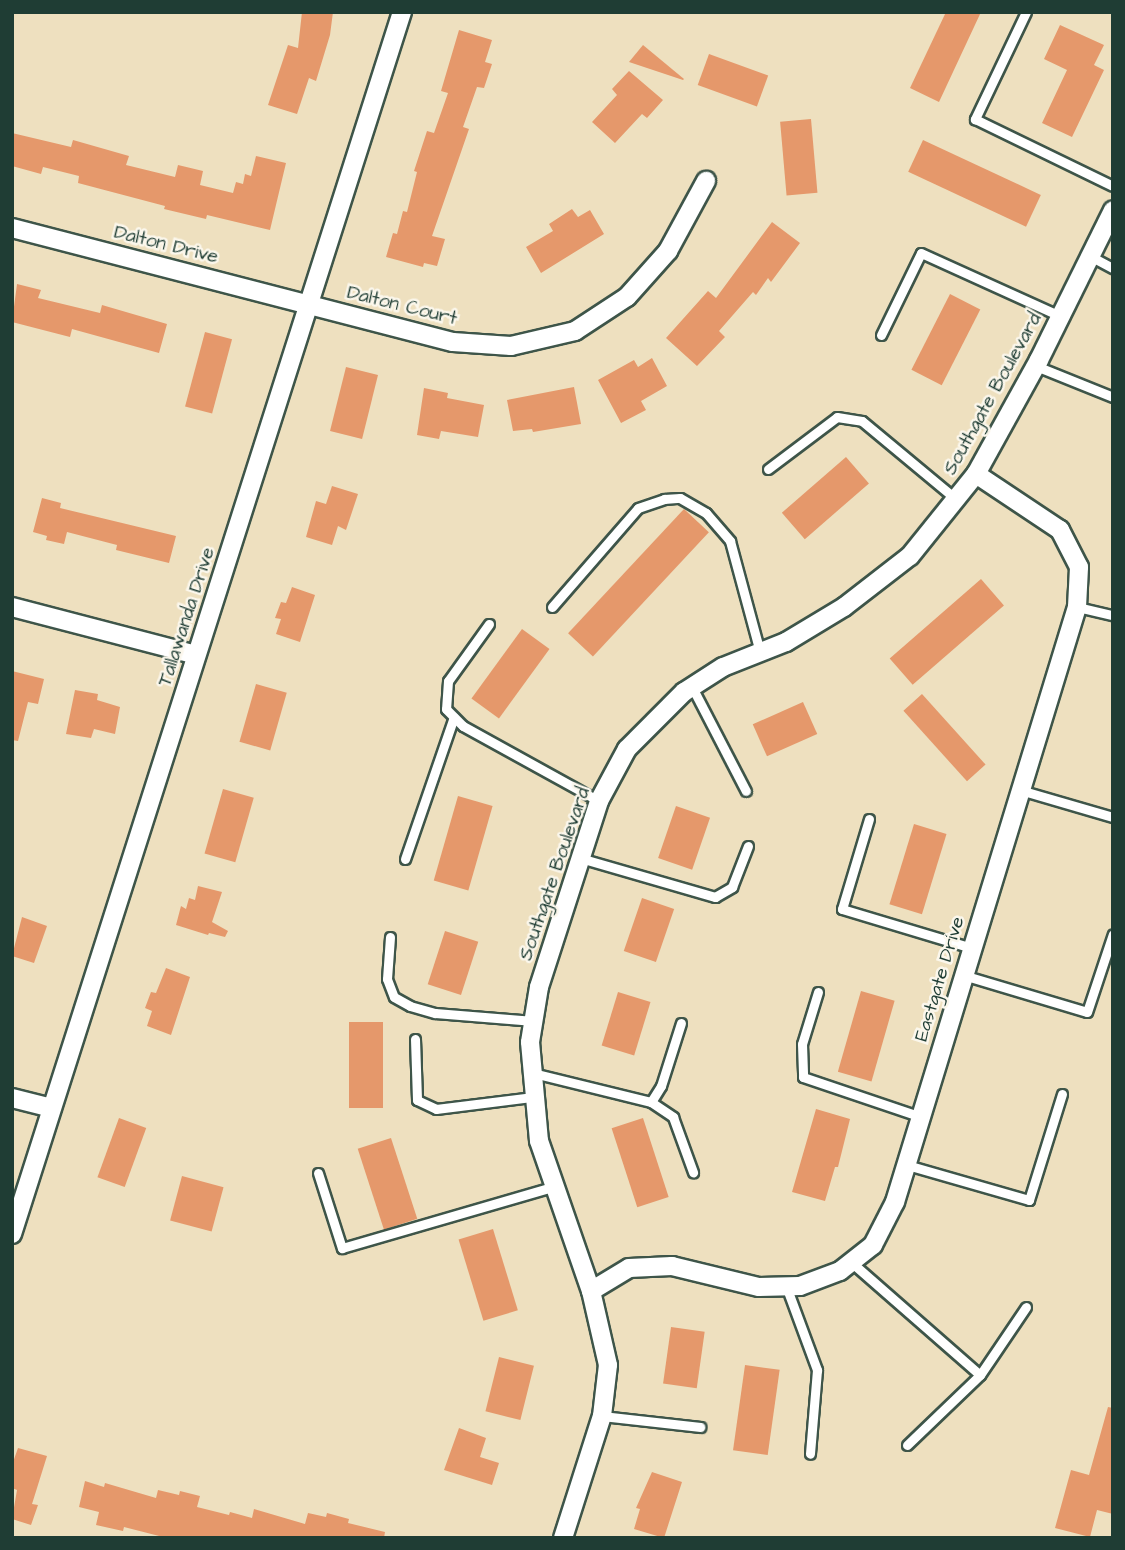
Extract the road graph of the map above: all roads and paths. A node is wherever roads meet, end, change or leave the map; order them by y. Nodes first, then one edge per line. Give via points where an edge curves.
1 (402, 12) edge
2 (1026, 12) edge
3 (706, 181) dead end
4 (1113, 186) edge
5 (1113, 210) edge
6 (12, 228) edge
7 (1090, 256) junction
8 (1113, 268) edge
9 (309, 303) junction
10 (1060, 316) junction
11 (881, 335) dead end
12 (1035, 366) junction
13 (1113, 397) edge
14 (768, 469) dead end
15 (976, 474) junction
16 (956, 499) junction
17 (12, 607) edge
18 (552, 607) dead end
19 (1077, 607) junction
20 (1113, 615) edge
21 (489, 624) dead end
22 (760, 652) junction
23 (196, 655) junction
24 (692, 687) junction
25 (454, 717) junction
26 (1019, 790) junction
27 (746, 791) dead end
28 (599, 801) junction
29 (1113, 817) edge
30 (869, 819) dead end
31 (748, 846) dead end
32 (580, 858) junction
33 (404, 859) dead end
34 (1113, 934) edge
35 (390, 937) dead end
36 (972, 948) junction
37 (964, 975) junction
38 (818, 992) dead end
39 (534, 1021) junction
40 (681, 1023) dead end
41 (415, 1039) dead end
42 (531, 1073) junction
43 (1062, 1094) dead end
44 (533, 1097) junction
45 (12, 1098) edge
46 (651, 1102) junction
47 (52, 1108) junction
48 (921, 1117) junction
49 (907, 1165) junction
50 (693, 1172) dead end
51 (318, 1173) dead end
52 (555, 1186) junction
53 (12, 1234) edge
54 (851, 1262) junction
55 (786, 1286) junction
56 (591, 1291) junction
57 (1026, 1307) dead end
58 (980, 1375) junction
59 (602, 1416) junction
60 (700, 1427) dead end
61 (907, 1445) dead end
62 (810, 1454) dead end
63 (563, 1538) edge

1 - 9 street, Tallawanda Drive
2 - 4 lane via 975,119
3 - 9 street, Dalton Court via 668,251 627,297 575,331 511,346 453,342
5 - 7 street, Southgate Boulevard
6 - 9 street, Dalton Drive
7 - 8 lane
7 - 10 street, Southgate Boulevard
9 - 23 street, Tallawanda Drive
10 - 11 lane via 921,253
10 - 12 street, Southgate Boulevard
12 - 13 lane
12 - 15 street, Southgate Boulevard
14 - 16 lane via 837,417 862,421
15 - 16 street, Southgate Boulevard
15 - 19 street, Eastgate Drive via 1060,530 1079,567
16 - 22 street, Southgate Boulevard via 910,556 844,607
17 - 23 street
18 - 22 lane via 638,508 680,498 706,513 730,541
19 - 20 lane
19 - 26 street, Eastgate Drive
21 - 25 lane via 448,681 446,709
22 - 24 street, Southgate Boulevard via 723,667
23 - 47 street, Tallawanda Drive
24 - 27 lane
24 - 28 street, Southgate Boulevard via 651,721 627,749
25 - 28 lane
25 - 33 lane
26 - 29 lane
26 - 36 street, Eastgate Drive
28 - 32 street, Southgate Boulevard
30 - 36 lane via 842,909
31 - 32 lane via 732,887 715,897
32 - 39 street, Southgate Boulevard
34 - 37 lane via 1087,1012
35 - 39 lane via 387,979 394,997 435,1013
36 - 37 street, Eastgate Drive
37 - 48 street, Eastgate Drive
38 - 48 lane via 802,1044 803,1077
39 - 42 street, Southgate Boulevard
40 - 46 lane via 661,1086
41 - 44 lane via 417,1100 436,1109
42 - 44 street, Southgate Boulevard
42 - 46 lane
43 - 49 lane via 1029,1200
44 - 52 street, Southgate Boulevard via 539,1141
45 - 47 street
46 - 50 lane via 673,1117
47 - 53 street, Tallawanda Drive
48 - 49 street, Eastgate Drive
49 - 54 street, Eastgate Drive via 873,1245
51 - 52 lane via 342,1248
52 - 56 street, Southgate Boulevard
54 - 55 street, Eastgate Drive via 800,1286
54 - 58 lane
55 - 56 street, Eastgate Drive via 759,1287 673,1266 629,1268
55 - 62 lane via 817,1370
56 - 59 street, Southgate Boulevard via 608,1365
57 - 58 lane
58 - 61 lane
59 - 60 lane
59 - 63 street, Southgate Boulevard

